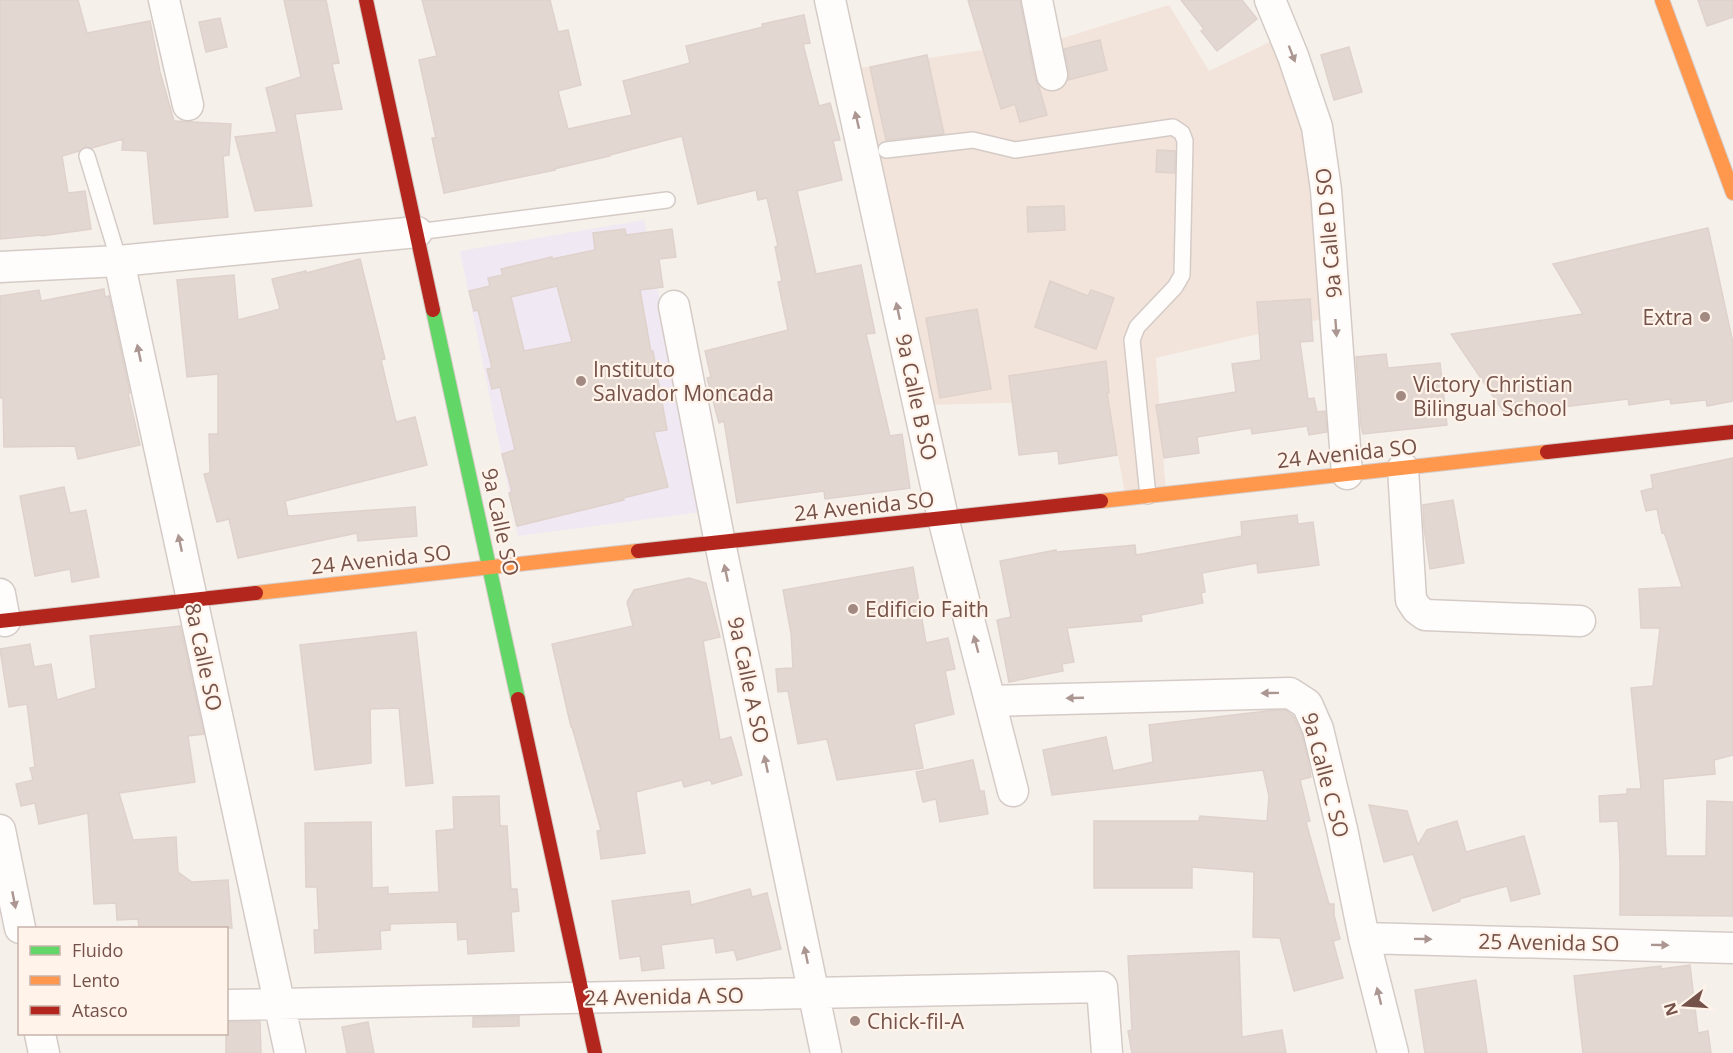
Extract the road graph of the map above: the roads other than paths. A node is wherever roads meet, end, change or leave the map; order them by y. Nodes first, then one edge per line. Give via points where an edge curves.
1 (164, 0) edge
2 (366, 0) edge
3 (830, 0) edge
4 (1037, 0) edge
5 (1270, 0) edge
6 (1662, 0) edge
7 (1052, 75) dead end
8 (188, 105) dead end
9 (875, 153) junction
10 (87, 156) dead end
11 (1733, 194) edge
12 (667, 200) dead end
13 (417, 232) junction
14 (119, 261) junction
15 (0, 267) edge
16 (674, 306) dead end
17 (1733, 432) edge
18 (1403, 468) junction
19 (1347, 474) junction
20 (1148, 496) junction
21 (943, 518) junction
22 (720, 543) junction
23 (490, 568) junction
24 (192, 601) junction
25 (2, 612) edge
26 (1580, 621) dead end
27 (991, 700) junction
28 (1013, 791) dead end
29 (0, 830) edge
30 (20, 927) edge
31 (1364, 938) junction
32 (1733, 948) edge
33 (814, 993) junction
34 (582, 998) junction
35 (281, 1004) junction
36 (228, 1005) edge
37 (40, 1035) edge
38 (44, 1053) edge
39 (290, 1053) edge
40 (595, 1053) edge
41 (826, 1053) edge
42 (1107, 1053) edge
43 (1393, 1053) edge

1 - 8 street
2 - 13 street, 9a Calle SO
9 -> 3 street, 9a Calle B SO
4 - 7 street
5 -> 19 street, 9a Calle D SO via 1317,127 1326,190
6 - 11 street
9 - 20 lane via 973,140 1015,150 1173,127 1182,133 1182,274 1175,287 1137,327 1132,340
21 -> 9 street, 9a Calle B SO
10 - 14 lane
12 - 13 lane
13 - 14 street
13 - 23 street, 9a Calle SO
14 - 15 street
24 -> 14 street, 8a Calle SO
16 - 22 street, 9a Calle A SO
17 - 18 street, 24 Avenida SO
18 - 19 street, 24 Avenida SO
18 - 26 street via 1411,600 1417,609 1425,615
19 - 20 street, 24 Avenida SO
20 - 21 street, 24 Avenida SO
21 - 22 street, 24 Avenida SO
27 -> 21 street, 9a Calle B SO
22 - 23 street, 24 Avenida SO
33 -> 22 street, 9a Calle A SO
23 - 24 street, 24 Avenida SO
23 - 34 street, 9a Calle SO
24 - 25 street, 24 Avenida SO
24 - 35 street, 8a Calle SO
27 - 28 street, 9a Calle B SO
31 -> 27 street, 9a Calle C SO via 1318,729 1307,704 1299,698 1290,693
29 -> 30 street
31 -> 32 street, 25 Avenida SO
43 -> 31 street, 9a Calle C SO
33 - 34 street, 24 Avenida A SO
33 - 41 street, 9a Calle A SO
33 - 42 street, 24 Avenida A SO via 1102,987
34 - 35 street, 24 Avenida A SO
34 - 40 street, 9a Calle SO
35 - 36 street, 24 Avenida A SO
35 - 39 street, 8a Calle SO
37 - 38 street

